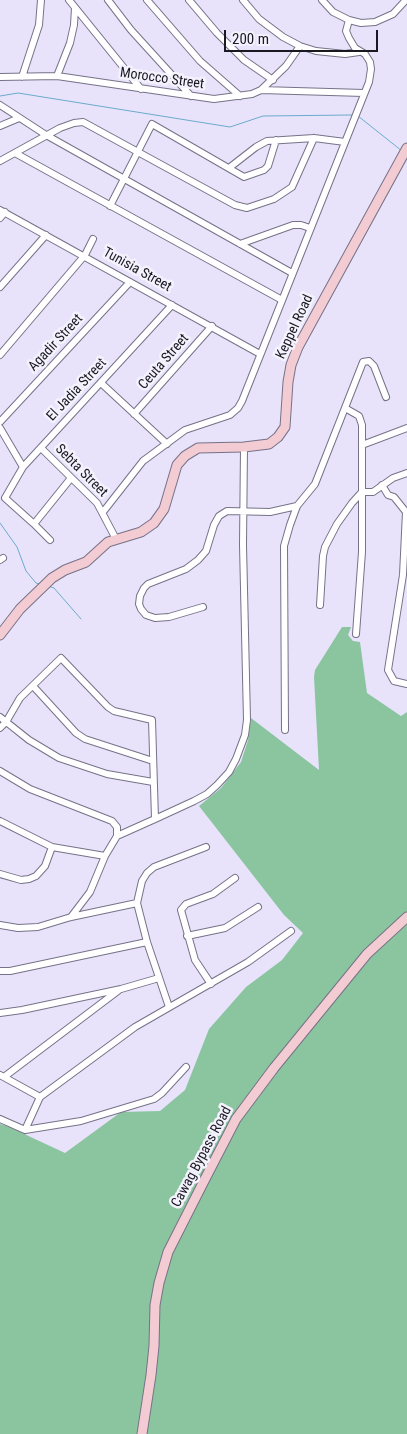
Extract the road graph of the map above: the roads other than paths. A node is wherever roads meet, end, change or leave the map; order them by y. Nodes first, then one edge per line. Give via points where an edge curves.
1 (42, 0) edge
2 (69, 0) edge
3 (108, 0) edge
4 (146, 0) edge
5 (189, 0) edge
6 (243, 0) edge
7 (322, 0) edge
8 (406, 0) edge
9 (75, 8) junction
10 (349, 20) junction
11 (300, 46) junction
12 (360, 52) junction
13 (56, 76) junction
14 (0, 77) edge
15 (22, 77) junction
16 (273, 80) junction
17 (141, 89) junction
18 (261, 90) junction
19 (364, 93) junction
20 (191, 96) junction
21 (240, 96) junction
22 (0, 105) edge
23 (19, 118) junction
24 (0, 126) edge
25 (46, 135) junction
26 (314, 138) junction
27 (276, 140) junction
28 (345, 142) junction
29 (407, 148) edge
30 (138, 152) junction
31 (15, 153) junction
32 (0, 161) edge
33 (229, 168) junction
34 (124, 179) junction
35 (110, 206) junction
36 (3, 211) edge
37 (0, 218) edge
38 (310, 228) junction
39 (46, 235) junction
40 (93, 239) dead end
41 (240, 244) junction
42 (85, 255) junction
43 (292, 274) junction
44 (130, 282) junction
45 (0, 287) edge
46 (282, 300) junction
47 (172, 305) junction
48 (212, 326) junction
49 (260, 354) junction
50 (0, 355) edge
51 (101, 383) junction
52 (386, 397) dead end
53 (345, 408) junction
54 (134, 414) junction
55 (0, 422) edge
56 (0, 428) edge
57 (407, 428) edge
58 (167, 444) junction
59 (362, 445) junction
60 (244, 447) junction
61 (41, 448) junction
62 (23, 467) junction
63 (407, 473) edge
64 (71, 478) junction
65 (382, 486) junction
66 (362, 492) junction
67 (297, 506) junction
68 (103, 512) junction
69 (244, 512) junction
70 (407, 512) edge
71 (34, 524) junction
72 (116, 539) junction
73 (50, 540) dead end
74 (320, 605) dead end
75 (203, 607) dead end
76 (356, 634) dead end
77 (0, 635) edge
78 (407, 684) edge
79 (33, 686) junction
80 (0, 717) edge
81 (6, 722) junction
82 (0, 728) edge
83 (285, 730) dead end
84 (153, 761) junction
85 (0, 771) edge
86 (153, 782) junction
87 (155, 820) junction
88 (0, 821) edge
89 (117, 836) junction
90 (52, 847) junction
91 (206, 847) dead end
92 (105, 856) junction
93 (0, 874) edge
94 (235, 878) dead end
95 (137, 903) junction
96 (258, 907) dead end
97 (71, 917) junction
98 (407, 918) edge
99 (0, 925) edge
100 (291, 931) dead end
101 (187, 936) junction
102 (147, 942) junction
103 (0, 971) edge
104 (159, 978) junction
105 (211, 984) junction
106 (121, 989) junction
107 (169, 1007) junction
108 (0, 1013) edge
109 (186, 1068) dead end
110 (2, 1076) edge
111 (40, 1097) junction
112 (0, 1119) edge
113 (25, 1130) junction
114 (142, 1434) edge

1 - 15 street via 39,25
2 - 9 street
3 - 20 street
4 - 21 street via 200,61
5 - 16 street via 244,60
6 - 11 street via 260,19
7 - 10 street via 333,12
8 - 10 street via 393,14 375,22
9 - 13 street via 70,43
9 - 17 street
10 - 12 street via 346,31
11 - 12 street via 345,54
11 - 16 street, Morocco Street
12 - 19 street via 370,62
13 - 15 street, Morocco Street
13 - 17 street, Morocco Street
14 - 15 street, Morocco Street
16 - 18 street, Morocco Street
17 - 20 street, Morocco Street
18 - 19 street
18 - 21 street, Morocco Street
19 - 28 street
20 - 21 street, Morocco Street via 214,99
22 - 23 street
23 - 24 street
23 - 25 street
25 - 30 street via 83,122
25 - 31 street
25 - 34 street
26 - 27 street
26 - 28 street
26 - 30 street via 292,188 274,199 247,208 235,205
27 - 33 street via 256,148
27 - 33 street via 264,170 244,177
28 - 38 street
29 - 60 street, Keppel Road via 298,347 288,382 285,427 269,444
30 - 33 street via 152,124
30 - 34 street
31 - 32 street
31 - 35 street
34 - 35 street
34 - 41 street
35 - 46 street
36 - 37 street
36 - 39 street, Tunisia Street
38 - 41 street via 293,225
38 - 43 street
39 - 42 street, Tunisia Street
39 - 45 street
40 - 42 street
41 - 43 street
42 - 44 street, Tunisia Street
42 - 50 street
43 - 46 street
44 - 47 street, Tunisia Street
44 - 55 street, Agadir Street
46 - 49 street
47 - 48 street, Tunisia Street
47 - 51 street, El Jadia Street
48 - 49 street, Tunisia Street
48 - 54 street, Ceuta Street
49 - 58 street via 238,408 230,415 185,430
51 - 54 street
51 - 61 street, El Jadia Street
52 - 53 street via 374,366 369,361 363,362
53 - 59 street via 359,416
53 - 67 street via 315,484
54 - 58 street
56 - 62 street
57 - 59 street
58 - 68 street via 144,461
59 - 66 street
60 - 69 street
60 - 72 street, Keppel Road via 198,448 184,456 177,465 158,519 141,532
61 - 62 street, El Jadia Street
61 - 64 street, Sebta Street
62 - 71 street, El Jadia Street via 6,496 7,501
63 - 65 street
64 - 68 street, Sebta Street
64 - 71 street
65 - 66 street via 373,492
65 - 70 street
66 - 74 street via 337,524 325,547
66 - 76 street via 362,552
67 - 69 street via 270,512
67 - 83 street via 284,546
68 - 72 street, Sebta Street
69 - 75 street via 226,511 219,516 206,551 198,560 186,569 148,584 139,604 146,615 155,618
69 - 87 street via 247,720 243,741 229,772 217,786 194,802
70 - 78 street via 403,575 388,670 394,681
71 - 73 street
72 - 77 street, Keppel Road via 102,546 86,562 52,578
79 - 81 street via 20,698
79 - 84 street via 85,739
79 - 84 street via 59,658 63,658 108,708 152,720
80 - 81 street
81 - 82 street
81 - 86 street via 46,751 68,762 106,774
84 - 86 street
85 - 89 street via 30,789 112,821 117,827
86 - 87 street
87 - 89 street
88 - 90 street
89 - 92 street
90 - 92 street
90 - 93 street via 45,866 36,876 21,880
91 - 95 street via 154,867 142,881
92 - 97 street via 95,884
94 - 101 street via 213,894 184,907 181,914
95 - 97 street
95 - 102 street
96 - 101 street via 225,928
97 - 99 street via 28,928
98 - 114 street, Cawag Bypass Road via 356,966 274,1068 236,1119 204,1179 168,1252 159,1283
100 - 105 street
101 - 105 street via 195,960
102 - 103 street
102 - 104 street
104 - 106 street
104 - 107 street
105 - 107 street
106 - 108 street
106 - 110 street
107 - 111 street via 120,1038
109 - 113 street via 162,1093 145,1102 81,1121
110 - 111 street
111 - 113 street
112 - 113 street

